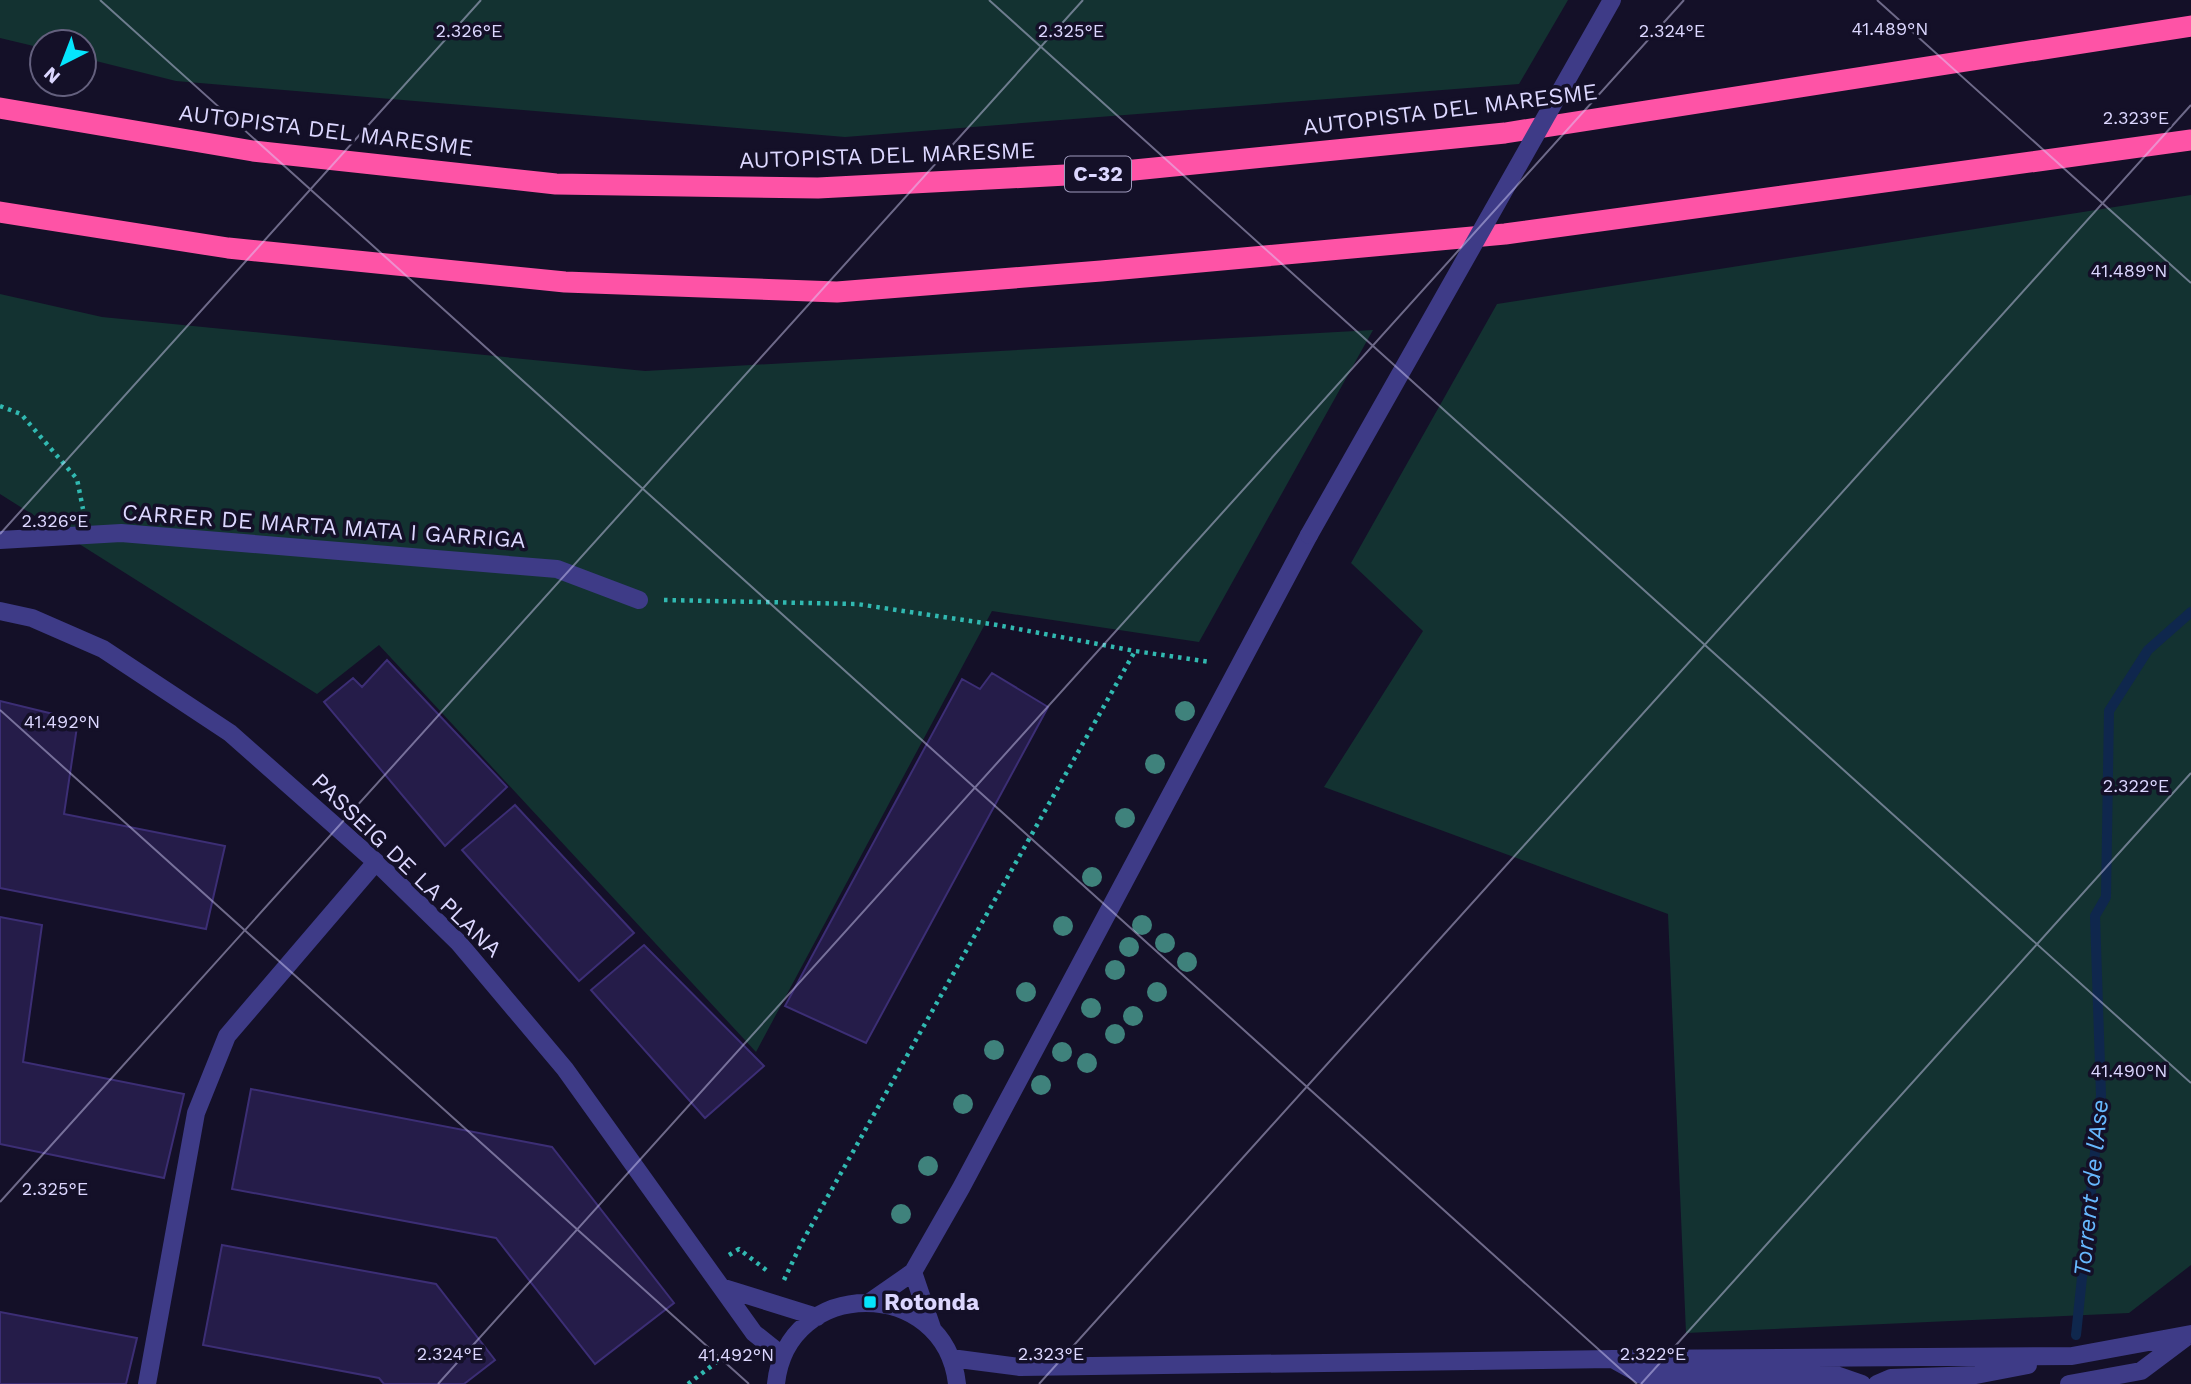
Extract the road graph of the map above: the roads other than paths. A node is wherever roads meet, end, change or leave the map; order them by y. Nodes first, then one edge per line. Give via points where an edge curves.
1 (1612, 0) edge
2 (2191, 26) edge
3 (0, 108) edge
4 (2191, 140) edge
5 (0, 212) edge
6 (0, 540) edge
7 (639, 600) road end
8 (0, 611) edge
9 (376, 862) junction
10 (913, 1272) junction
11 (721, 1287) junction
12 (870, 1302) junction
13 (817, 1317) junction
14 (933, 1331) junction
15 (2191, 1334) edge
16 (783, 1356) junction
17 (2072, 1356) junction
18 (951, 1358) junction
19 (1613, 1359) junction
20 (147, 1384) edge
21 (776, 1384) edge
22 (957, 1384) edge
23 (1862, 1384) edge
24 (1877, 1384) edge
25 (2069, 1384) edge

1 - 10 street, bridge via 1309,535
2 - 3 highway, AUTOPISTA DEL MARESME / C-32 via 1504,133 1104,173 818,188 556,184 253,151
4 - 5 highway via 1505,234 837,292 551,280 228,248
6 - 7 street, CARRER DE MARTA MATA I GARRIGA via 121,533 557,569
8 - 9 street, PASSEIG DE LA PLANA via 32,618 103,649 230,733
9 - 11 street, PASSEIG DE LA PLANA via 458,942 565,1069
9 - 20 street via 227,1037 196,1113
10 - 12 street
10 - 14 street
11 - 13 street
11 - 16 street via 754,1334
12 - 13 street via 833,1308
12 - 14 street via 904,1310
13 - 16 street
14 - 18 street
15 - 17 street
15 - 25 street via 2141,1371
16 - 21 street
17 - 19 street
17 - 24 street via 1976,1375 1891,1378
18 - 19 street via 1020,1367
18 - 22 street
19 - 23 street via 1641,1375 1836,1375

